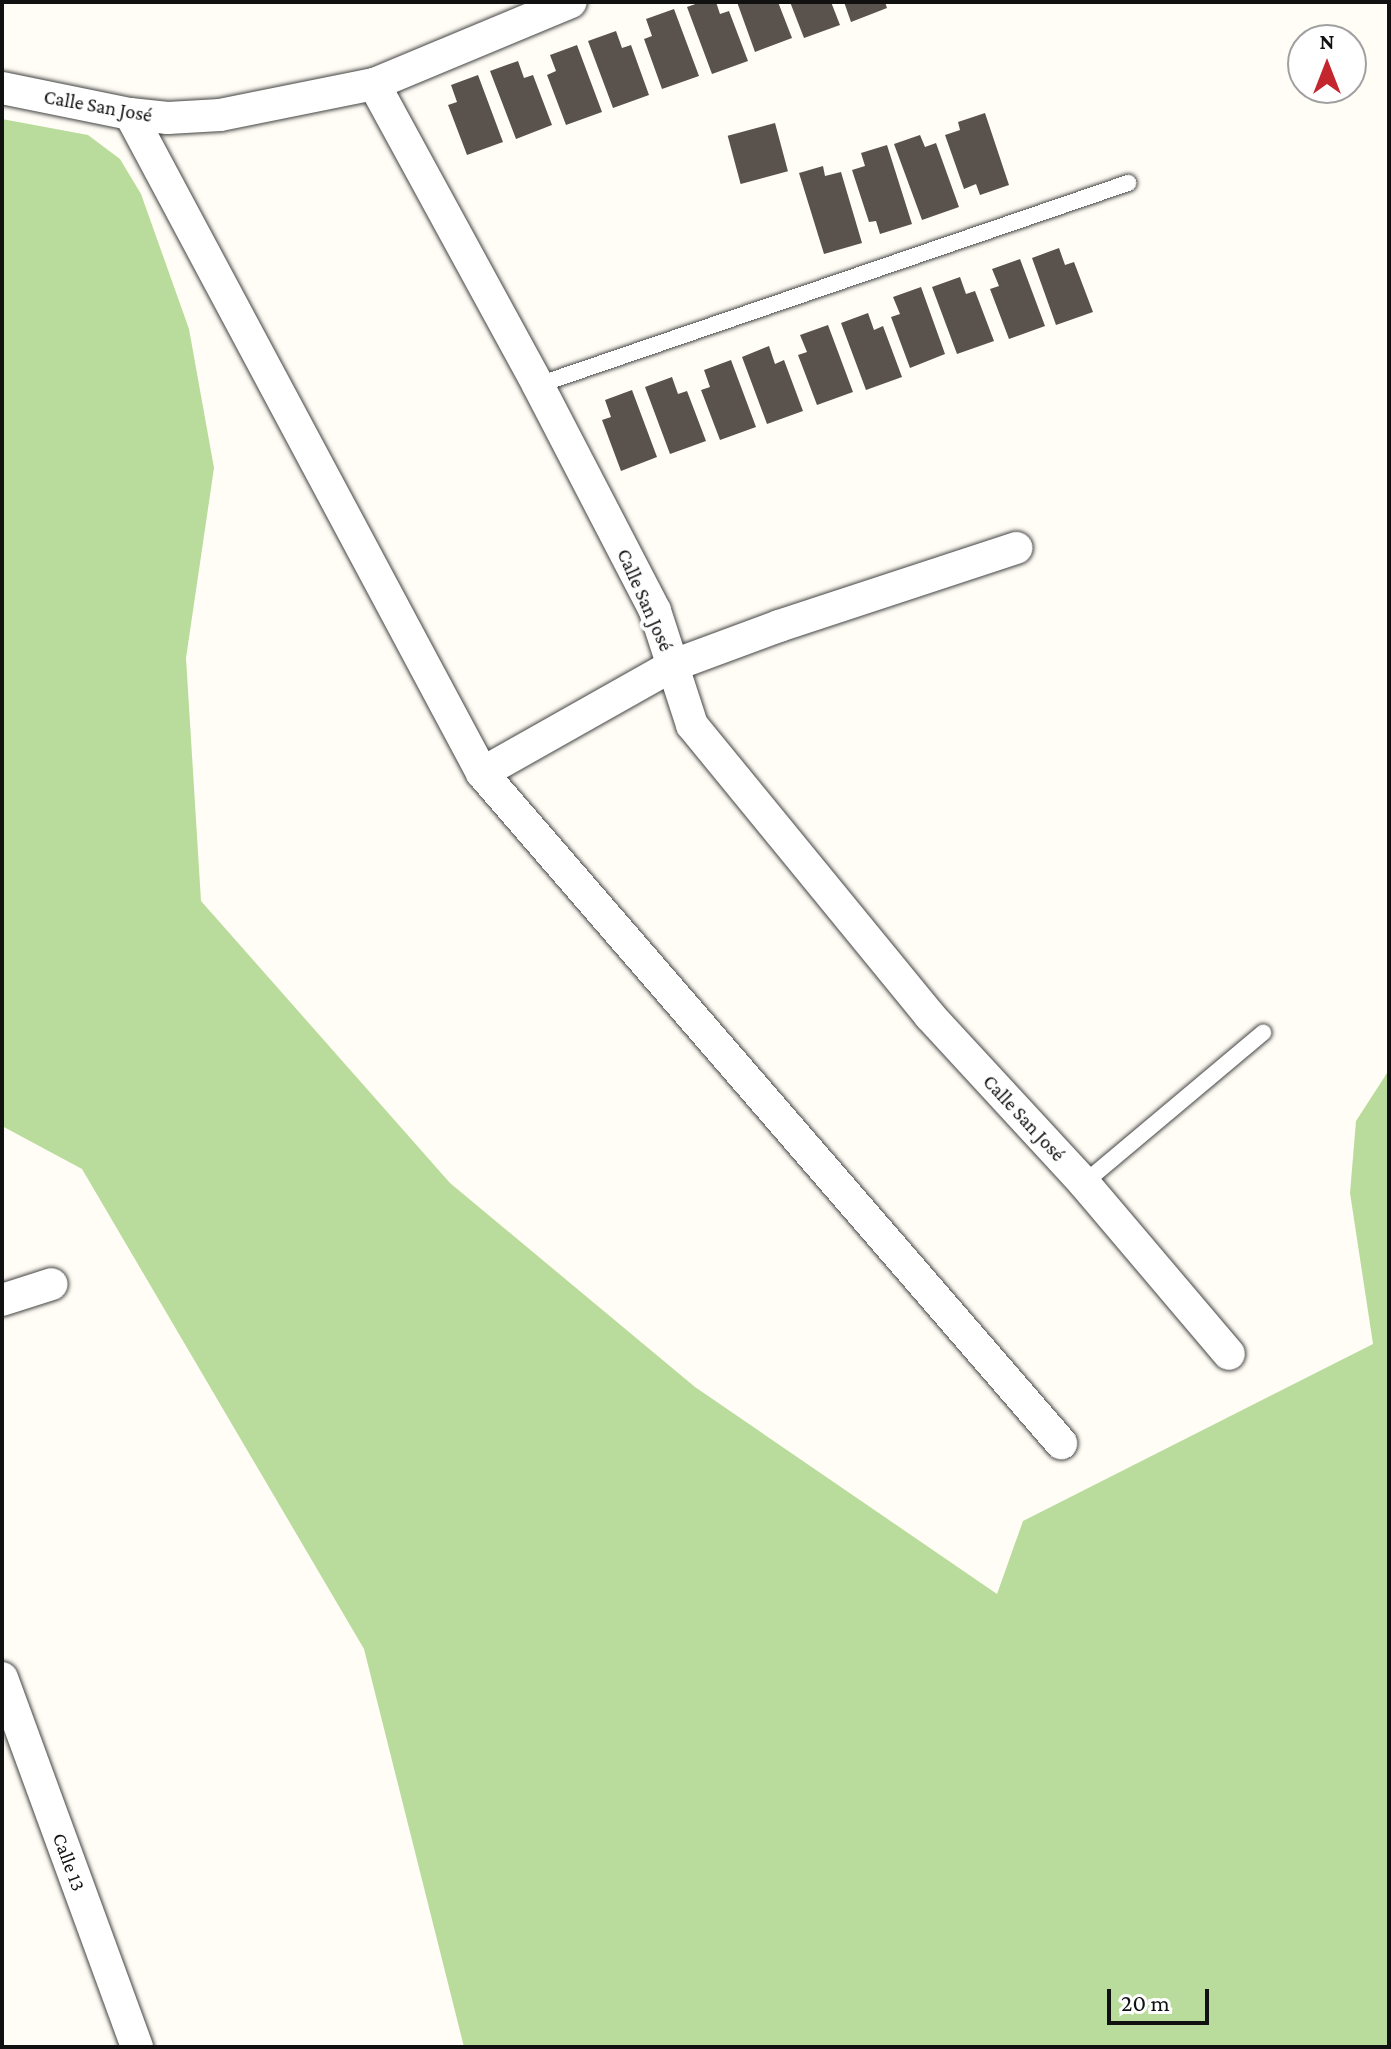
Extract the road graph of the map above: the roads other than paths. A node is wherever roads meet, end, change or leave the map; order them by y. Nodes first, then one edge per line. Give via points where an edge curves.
1 (571, 2) edge
2 (374, 84) junction
3 (2, 88) edge
4 (130, 114) junction
5 (1128, 183) dead end
6 (538, 385) junction
7 (1016, 548) dead end
8 (674, 665) junction
9 (482, 773) junction
10 (1263, 1033) dead end
11 (1084, 1183) junction
12 (52, 1284) dead end
13 (2, 1300) edge
14 (1229, 1354) dead end
15 (1061, 1443) dead end
16 (2, 1678) edge
17 (137, 2047) edge

1 - 2 street
2 - 4 street, Calle San José via 220,115
2 - 6 street, Calle San José
3 - 4 street, Calle San José
4 - 9 street
5 - 6 lane
6 - 8 street, Calle San José via 655,611
7 - 8 street
8 - 9 street
8 - 11 street, Calle San José via 692,725 930,1016
9 - 15 street
10 - 11 lane
11 - 14 street, Calle San José
12 - 13 street
16 - 17 street, Calle 13

